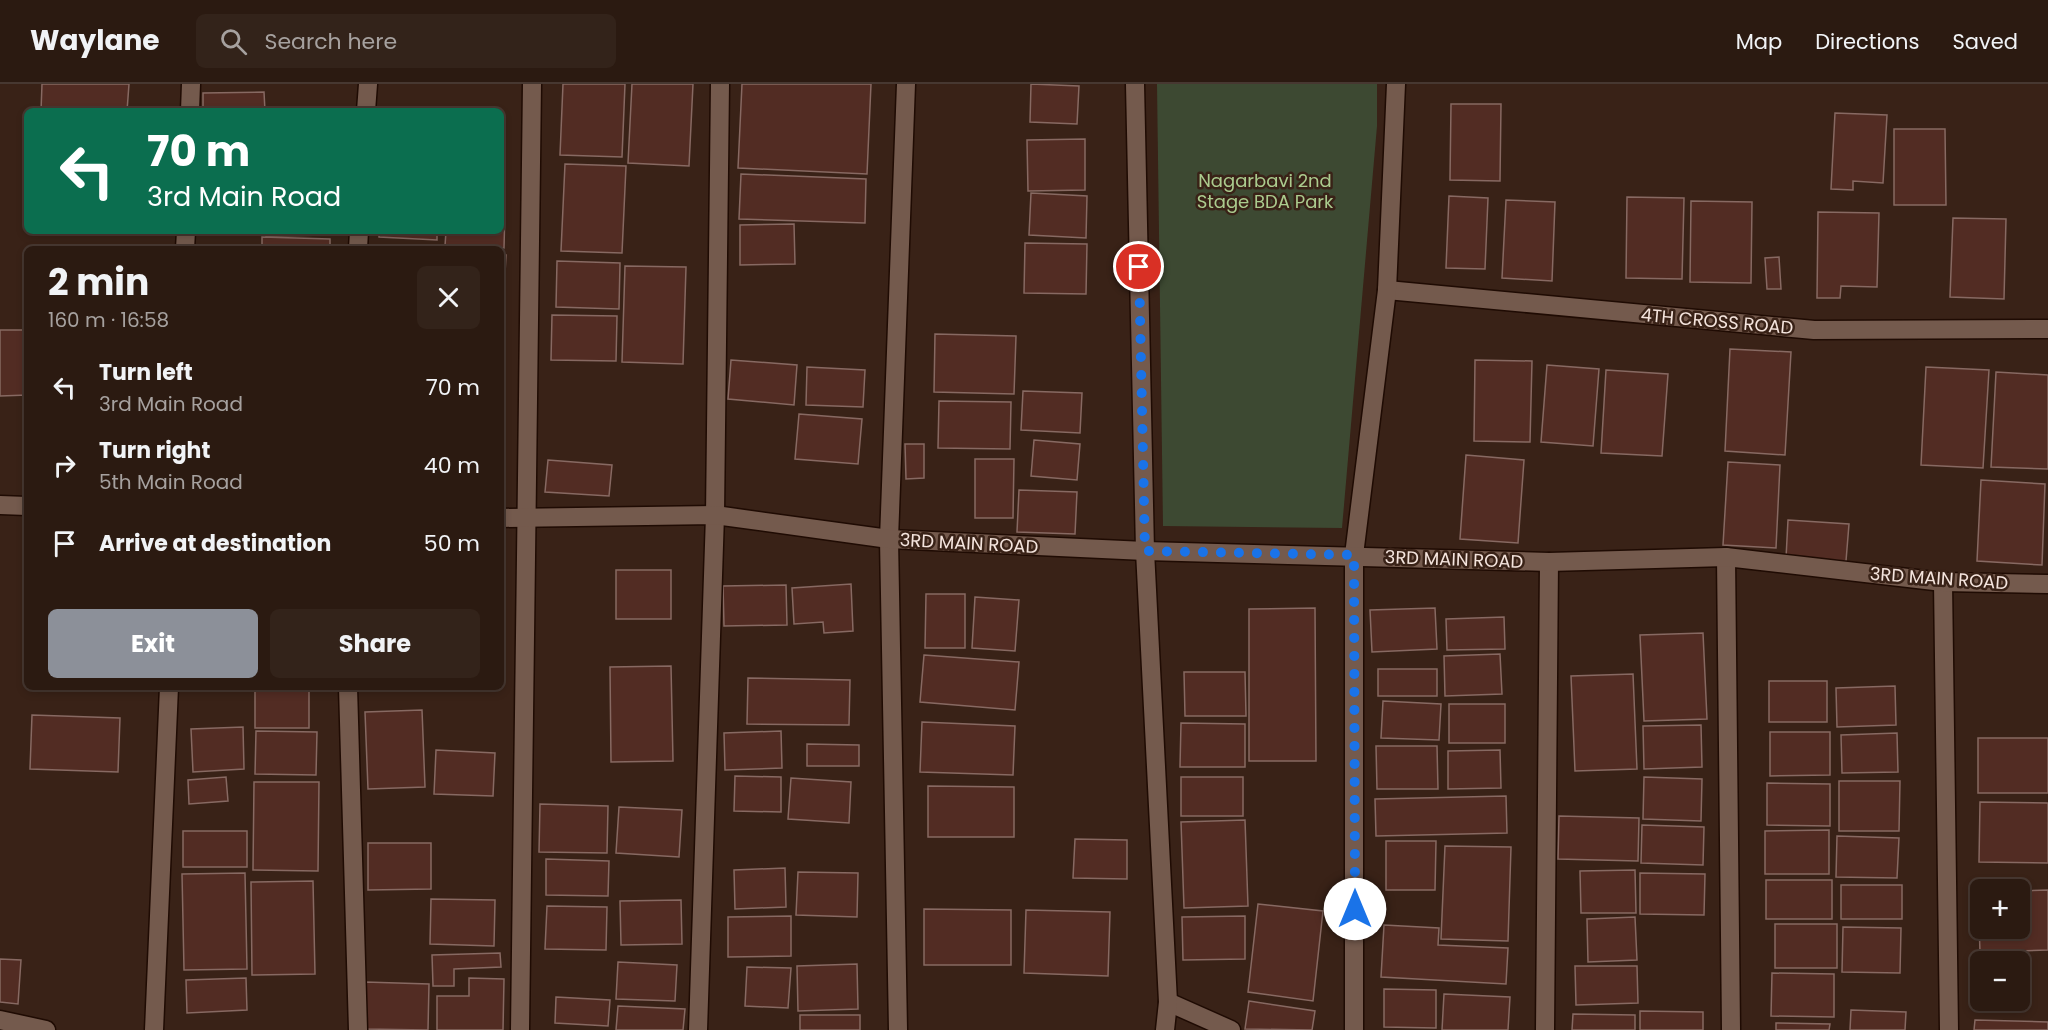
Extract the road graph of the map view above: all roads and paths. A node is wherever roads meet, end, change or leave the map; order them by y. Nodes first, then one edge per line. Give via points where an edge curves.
1 (191, 84) edge
2 (368, 84) edge
3 (532, 84) edge
4 (720, 84) edge
5 (906, 84) edge
6 (1135, 84) edge
7 (1396, 84) edge
8 (190, 108) edge
9 (366, 108) edge
10 (1387, 290) junction
11 (2048, 329) edge
12 (0, 505) edge
13 (24, 506) edge
14 (715, 515) junction
15 (504, 518) edge
16 (526, 519) junction
17 (889, 539) junction
18 (1145, 551) junction
19 (1354, 555) junction
20 (1726, 557) junction
21 (1549, 562) junction
22 (1943, 582) junction
23 (2048, 584) edge
24 (169, 690) edge
25 (348, 690) edge
26 (1168, 1002) junction
27 (0, 1020) edge
28 (46, 1030) edge
29 (154, 1030) edge
30 (358, 1030) edge
31 (520, 1030) edge
32 (698, 1030) edge
33 (898, 1030) edge
34 (1165, 1030) edge
35 (1231, 1030) edge
36 (1354, 1030) edge
37 (1545, 1030) edge
38 (1731, 1030) edge
39 (1949, 1030) edge

1 - 8 street
2 - 9 street
3 - 16 street
4 - 14 street
5 - 17 street
6 - 18 street
7 - 10 street
10 - 11 street, 4TH CROSS ROAD via 1814,330
10 - 19 street
12 - 13 street
14 - 16 street, 3RD MAIN ROAD
14 - 17 street, 3RD MAIN ROAD
14 - 32 street
15 - 16 street, 3RD MAIN ROAD
16 - 31 street
17 - 18 street, 3RD MAIN ROAD
17 - 33 street
18 - 19 street, 3RD MAIN ROAD
18 - 26 street
19 - 21 street, 3RD MAIN ROAD
19 - 36 street
20 - 21 street, 3RD MAIN ROAD
20 - 22 street, 3RD MAIN ROAD
20 - 38 street
21 - 37 street
22 - 23 street, 3RD MAIN ROAD
22 - 39 street
24 - 29 street
25 - 30 street
26 - 34 street
26 - 35 street
27 - 28 street

